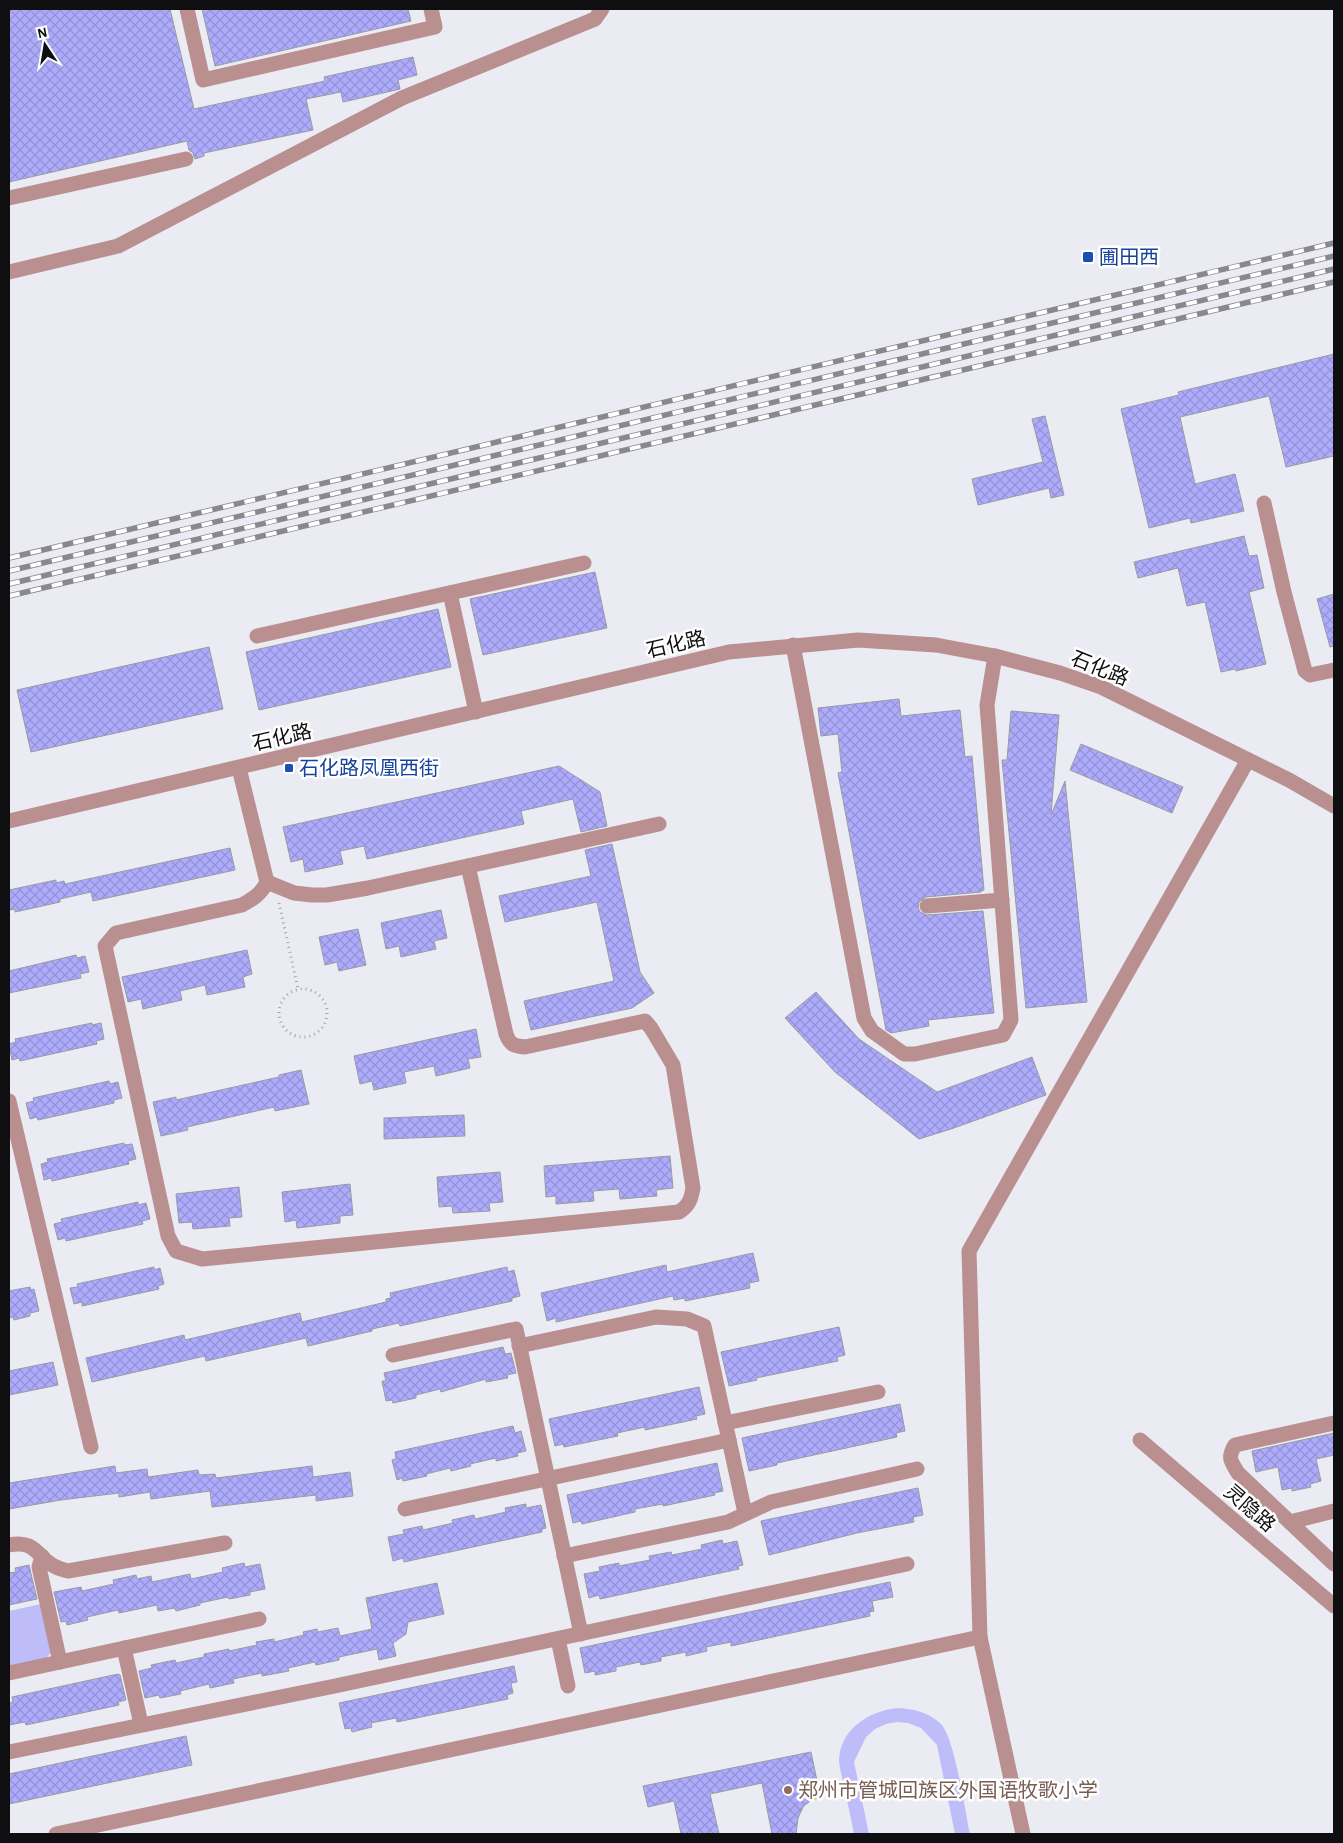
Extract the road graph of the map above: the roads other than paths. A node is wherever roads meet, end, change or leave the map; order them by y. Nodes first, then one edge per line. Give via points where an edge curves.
1 (187, 9) edge
2 (431, 9) edge
3 (602, 9) edge
4 (186, 159) dead end
5 (9, 198) edge
6 (9, 272) edge
7 (1264, 503) dead end
8 (584, 563) dead end
9 (450, 593) junction
10 (257, 636) dead end
11 (793, 645) junction
12 (995, 656) junction
13 (1334, 670) edge
14 (476, 712) junction
15 (1248, 760) junction
16 (239, 768) junction
17 (1334, 806) edge
18 (9, 821) edge
19 (659, 824) dead end
20 (468, 866) junction
21 (271, 884) junction
22 (1002, 900) junction
23 (927, 906) dead end
24 (9, 1101) edge
25 (519, 1346) junction
26 (393, 1355) dead end
27 (878, 1392) dead end
28 (725, 1423) junction
29 (1334, 1423) edge
30 (729, 1440) junction
31 (1140, 1440) dead end
32 (91, 1447) dead end
33 (917, 1469) dead end
34 (548, 1478) junction
35 (405, 1509) dead end
36 (1334, 1511) edge
37 (745, 1513) junction
38 (1290, 1522) junction
39 (225, 1543) dead end
40 (9, 1545) edge
41 (42, 1556) junction
42 (564, 1556) junction
43 (907, 1564) dead end
44 (1334, 1564) edge
45 (1334, 1606) edge
46 (259, 1619) dead end
47 (581, 1634) junction
48 (980, 1637) junction
49 (558, 1639) junction
50 (124, 1648) junction
51 (60, 1662) junction
52 (9, 1673) edge
53 (568, 1686) dead end
54 (141, 1724) junction
55 (9, 1752) edge
56 (56, 1834) edge
57 (1024, 1834) edge

1 - 2 street via 203,80 435,27
3 - 6 street via 595,19 402,98 118,246
4 - 5 street
7 - 13 street via 1305,671 1310,675
8 - 9 street
9 - 10 street
9 - 14 street
11 - 12 street, 石化路 via 858,640 936,645
11 - 14 street, 石化路 via 729,652
11 - 22 street via 864,1018 872,1031 904,1054 1003,1035 1011,1020
12 - 15 street, 石化路 via 1101,686
12 - 22 street via 987,704
14 - 16 street, 石化路
15 - 17 street, 石化路
15 - 48 street via 968,1251
16 - 18 street, 石化路
16 - 21 street
19 - 20 street
20 - 21 street via 327,895 294,893
20 - 21 street via 510,1043 525,1047 645,1021 651,1028 673,1065 693,1188 690,1200 679,1212 202,1259 176,1251 168,1236 105,946 116,933 242,905
22 - 23 street
24 - 32 street
25 - 26 street via 516,1329
25 - 28 street via 656,1317 687,1319 704,1326
25 - 34 street
27 - 28 street
28 - 30 street
29 - 38 street via 1234,1444 1230,1453 1238,1473
30 - 34 street
30 - 37 street
31 - 45 street, 灵隐路
33 - 37 street via 771,1502
34 - 35 street
34 - 42 street
36 - 38 street
37 - 42 street via 728,1522
38 - 44 street
39 - 41 street via 68,1571 55,1567
40 - 41 street via 31,1546
41 - 51 street via 39,1567
42 - 47 street
43 - 47 street
46 - 50 street
47 - 49 street
48 - 56 street
48 - 57 street
49 - 53 street
49 - 54 street
50 - 51 street
50 - 54 street
51 - 52 street
54 - 55 street

